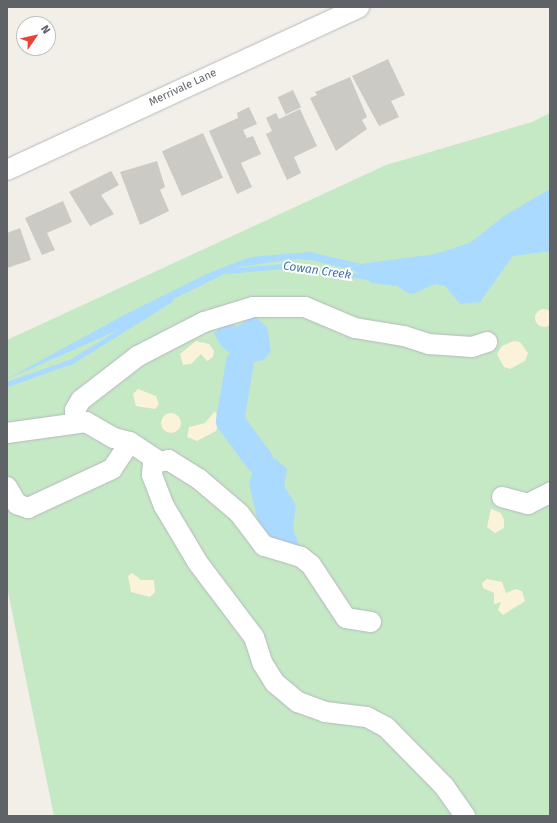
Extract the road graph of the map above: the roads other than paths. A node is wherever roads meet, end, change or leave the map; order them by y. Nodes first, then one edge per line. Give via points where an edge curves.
1 (359, 7) edge
2 (7, 170) edge
3 (487, 342) dead end
4 (76, 424) junction
5 (7, 433) edge
6 (130, 442) junction
7 (157, 460) junction
8 (7, 487) edge
9 (550, 493) edge
10 (502, 497) dead end
11 (371, 622) dead end
12 (465, 816) edge

1 - 2 street, Merrivale Lane
3 - 4 street via 472,347 429,344 404,336 354,328 305,307 253,307 204,322 138,356 81,400 75,410
4 - 5 street
4 - 6 street via 86,422 114,438
6 - 7 street
6 - 8 street via 112,469 28,508 17,504
7 - 11 street via 168,460 199,479 239,513 269,550 292,553 306,561 346,618
7 - 12 street via 151,469 164,506 198,563 254,636 263,664 274,683 298,702 325,712 367,717 386,727 444,786
9 - 10 street via 528,504

